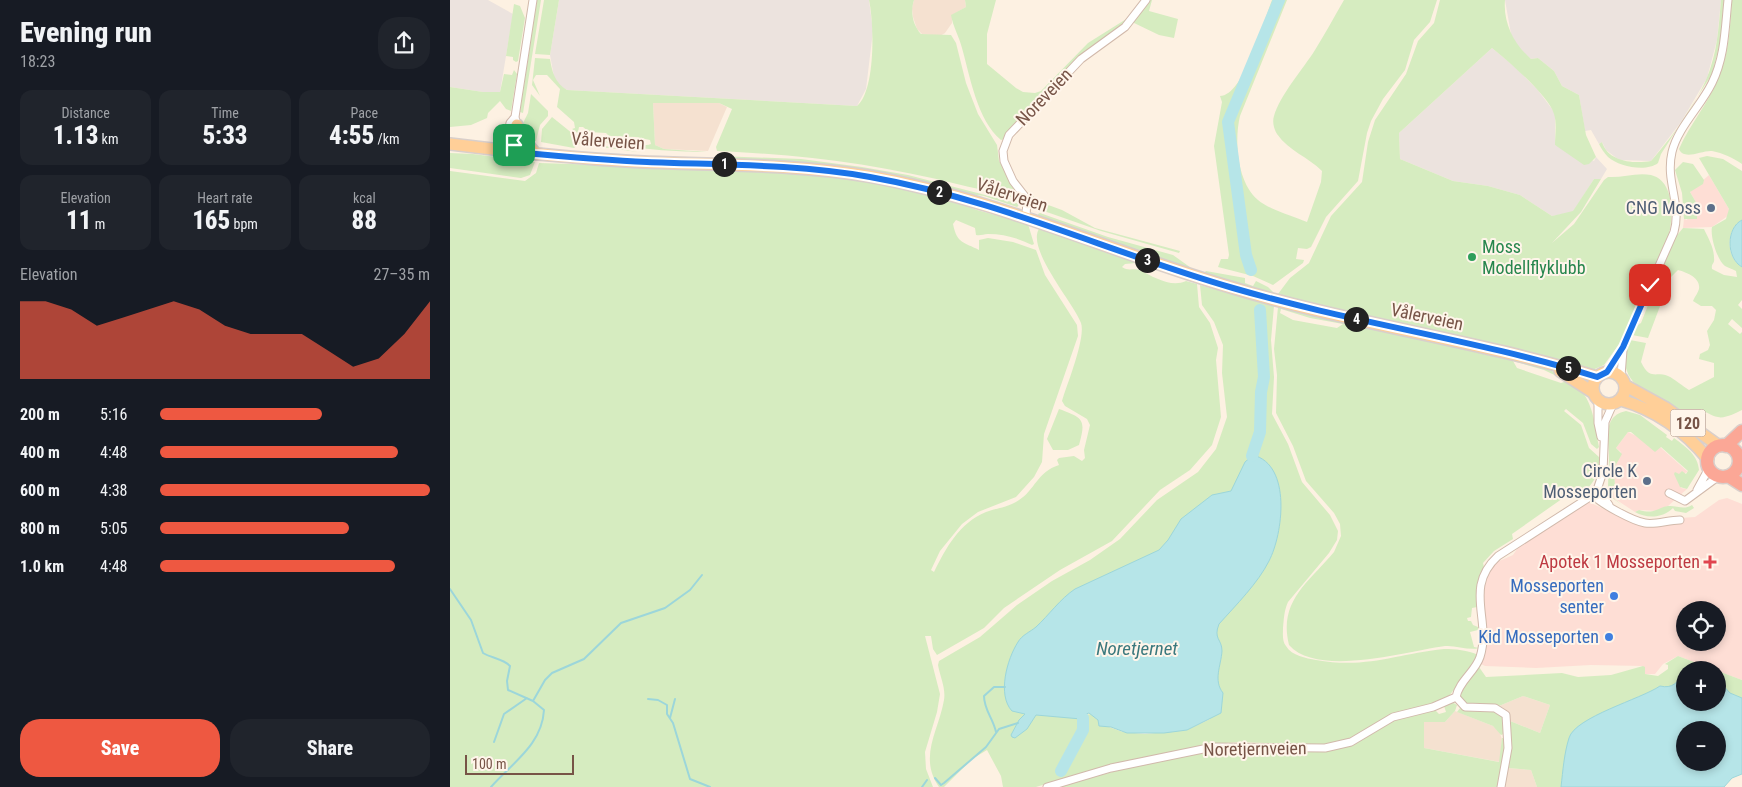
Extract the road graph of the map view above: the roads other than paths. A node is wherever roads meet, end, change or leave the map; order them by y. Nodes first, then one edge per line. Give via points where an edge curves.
1 (533, 0) edge
2 (1146, 0) edge
3 (1728, 0) edge
4 (516, 121) junction
5 (450, 144) edge
6 (509, 151) junction
7 (536, 154) junction
8 (1026, 217) junction
9 (1623, 347) junction
10 (1548, 364) junction
11 (1602, 375) junction
12 (1623, 381) junction
13 (1596, 397) junction
14 (1617, 402) junction
15 (1742, 431) edge
16 (1603, 443) junction
17 (1722, 446) junction
18 (1740, 459) edge
19 (1708, 463) junction
20 (1724, 476) junction
21 (1742, 485) edge
22 (1598, 489) junction
23 (1669, 493) dead end
24 (1696, 493) junction
25 (1593, 496) junction
26 (1610, 505) junction
27 (1680, 520) dead end
28 (1456, 697) junction
29 (1048, 787) edge
30 (1501, 787) edge

1 - 4 street
2 - 8 street, Noreveien via 1125,26 1081,59 1010,135 1003,155 1013,181 1027,199
3 - 9 street via 1719,64 1671,155 1669,179 1677,214 1674,232
4 - 6 street
4 - 7 main road via 522,138
5 - 6 main road, Vålerveien / 120
6 - 7 main road, Vålerveien / 120
7 - 8 main road, Vålerveien / 120 via 834,171 910,185
8 - 10 main road, Vålerveien / 120 via 1183,272 1283,302 1512,353
9 - 11 street
9 - 12 street
10 - 11 main road, Vålerveien / 120
10 - 13 main road, Vålerveien / 120 via 1580,382
11 - 12 main road, 120
11 - 13 main road via 1593,385
12 - 14 main road via 1625,394
12 - 17 main road, 120
13 - 14 main road, 120 via 1605,404
13 - 16 street
14 - 16 street via 1606,422
14 - 19 main road, 120 via 1649,410 1670,424 1692,441
15 - 17 highway
16 - 22 street via 1603,472
17 - 18 highway via 1734,450
17 - 19 highway via 1711,451
18 - 20 highway via 1735,471
19 - 20 highway
19 - 24 street
20 - 21 highway
20 - 24 street
22 - 25 street
22 - 26 street
23 - 24 street via 1685,501
25 - 26 street via 1602,504
25 - 28 street via 1500,554 1490,564 1479,589 1480,657
26 - 27 street via 1645,523
28 - 29 street, Noretjernveien via 1433,707 1393,716 1363,736 1338,746 1212,747 1111,768
28 - 30 street via 1465,707 1494,708 1506,715 1508,748

